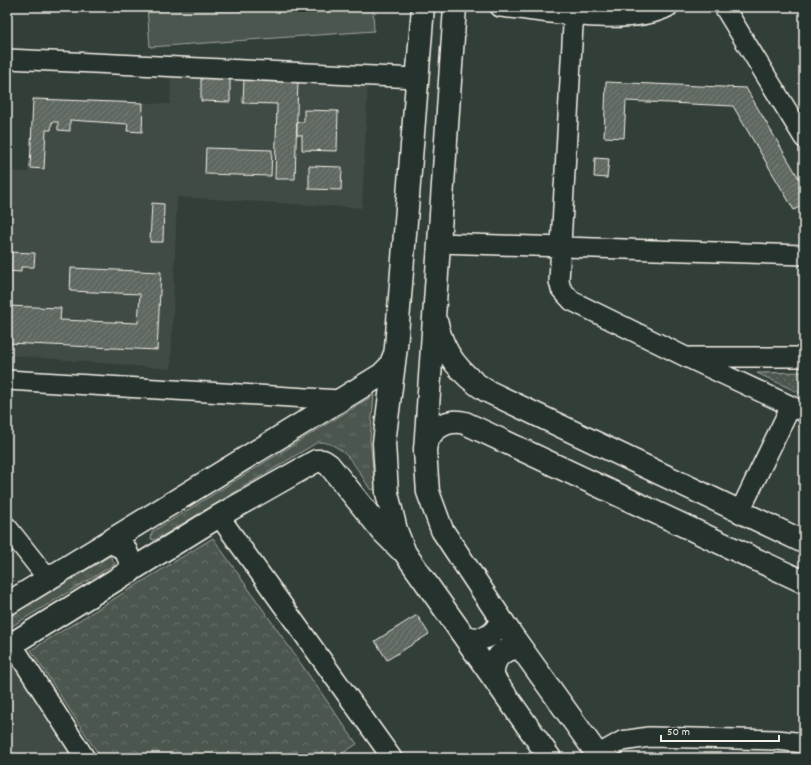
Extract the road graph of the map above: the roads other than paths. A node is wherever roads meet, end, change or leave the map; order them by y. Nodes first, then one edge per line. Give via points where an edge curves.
1 (423, 7) edge
2 (455, 7) edge
3 (500, 7) edge
4 (668, 7) edge
5 (724, 7) edge
6 (574, 11) edge
7 (7, 59) edge
8 (417, 78) junction
9 (804, 138) edge
10 (439, 243) junction
11 (561, 247) junction
12 (804, 255) edge
13 (435, 308) junction
14 (396, 347) junction
15 (686, 357) junction
16 (804, 357) edge
17 (7, 380) edge
18 (340, 400) junction
19 (798, 409) edge
20 (425, 451) junction
21 (740, 511) junction
22 (219, 516) junction
23 (143, 522) junction
24 (7, 527) edge
25 (111, 542) junction
26 (804, 542) edge
27 (162, 552) junction
28 (405, 553) junction
29 (130, 572) junction
30 (48, 579) junction
31 (804, 582) edge
32 (7, 604) edge
33 (501, 620) junction
34 (464, 636) junction
35 (10, 645) edge
36 (521, 648) junction
37 (493, 677) junction
38 (804, 743) edge
39 (388, 756) edge
40 (599, 756) edge
41 (85, 758) edge
42 (550, 758) edge

1 - 8 main road
2 - 10 main road
3 - 6 street
4 - 6 street via 652,13 612,18
5 - 9 street
6 - 11 street
7 - 8 street
8 - 14 main road
10 - 11 street
10 - 13 main road
11 - 12 street
11 - 15 street via 559,281 561,289 572,301
13 - 20 main road
13 - 21 main road via 438,327 448,352 458,368 479,386
14 - 18 main road via 392,363 384,372
14 - 28 main road via 385,430 384,468 391,511
15 - 16 street
15 - 19 street
17 - 18 street
18 - 23 main road
19 - 21 street
20 - 31 main road via 430,435 440,426 452,422 465,423
20 - 33 main road via 425,479 436,518
21 - 26 main road
22 - 27 main road
22 - 28 main road via 312,462 323,461 329,465 383,532
22 - 39 street
23 - 25 main road
23 - 27 main road via 142,530 147,545
24 - 30 street
25 - 29 main road via 125,549 131,564
25 - 30 main road
27 - 29 main road
28 - 34 main road
29 - 35 main road
30 - 32 main road
33 - 34 main road via 498,628 487,637 473,640
33 - 36 main road
34 - 37 main road
35 - 41 street
36 - 37 main road via 511,648 496,659
36 - 40 main road
37 - 42 main road
38 - 40 street via 649,737 622,741

